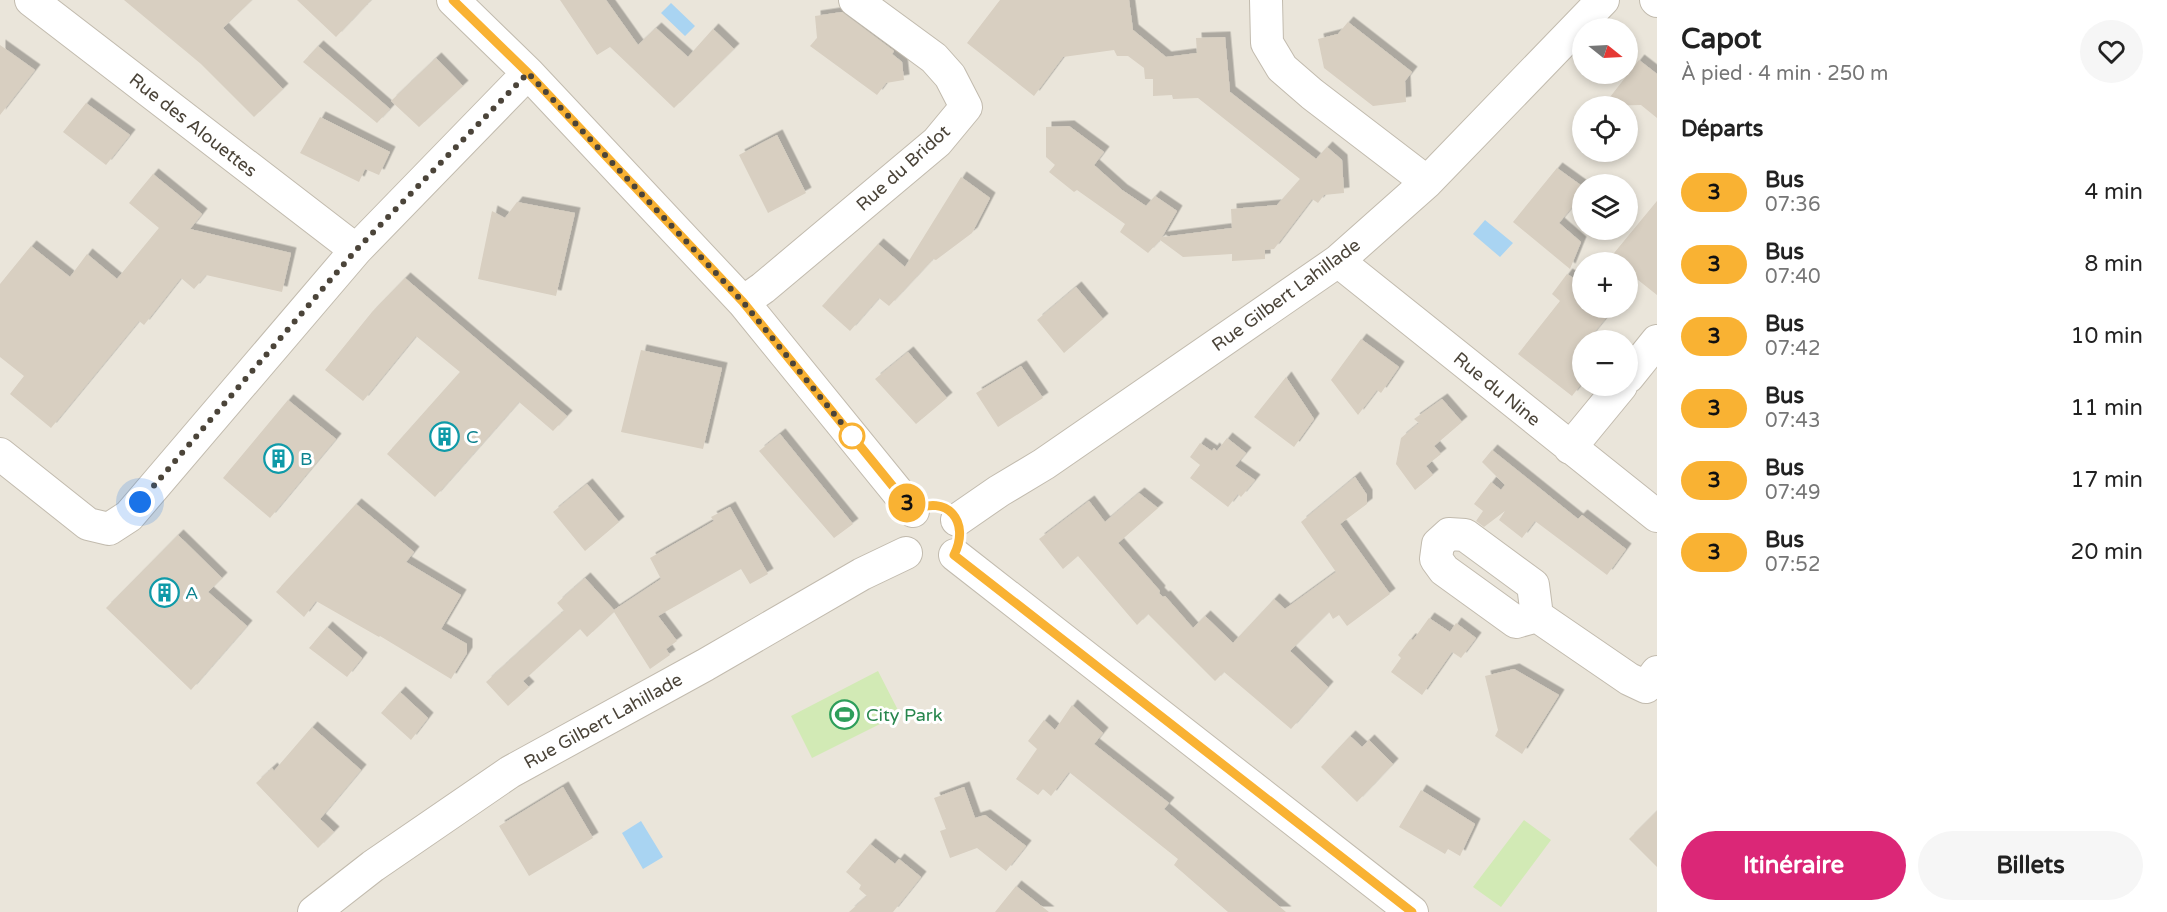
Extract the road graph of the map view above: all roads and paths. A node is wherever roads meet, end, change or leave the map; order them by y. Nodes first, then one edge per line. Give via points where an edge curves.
1 (31, 0) edge
2 (453, 0) edge
3 (855, 0) edge
4 (1266, 0) edge
5 (1603, 0) edge
6 (528, 73) junction
7 (1427, 182) junction
8 (356, 250) junction
9 (1338, 261) junction
10 (743, 302) junction
11 (1657, 341) edge
12 (1638, 365) edge
13 (1613, 396) edge
14 (1570, 448) junction
15 (0, 454) edge
16 (913, 511) junction
17 (1657, 516) edge
18 (957, 520) junction
19 (906, 553) junction
20 (954, 555) junction
21 (1537, 616) dead end
22 (1653, 689) edge
23 (314, 912) edge
24 (1412, 912) edge

1 - 8 street, Rue des Alouettes
2 - 6 street
3 - 10 street, Rue du Bridot via 934,58 950,76 966,107 937,142
4 - 7 street via 1267,44 1282,68
5 - 7 street, Rue Gilbert Lahillade
6 - 8 street
6 - 10 street
7 - 9 street, Rue Gilbert Lahillade
8 - 15 street via 129,516 110,529 88,524
9 - 14 street, Rue du Nine
9 - 18 street, Rue Gilbert Lahillade
10 - 16 street
11 - 12 street
13 - 14 street
14 - 17 street, Rue du Nine
16 - 18 street via 938,506
16 - 19 street via 902,526
18 - 20 street via 960,544
19 - 20 street via 930,566
19 - 23 street, Rue Gilbert Lahillade via 510,772 373,866
20 - 24 street
21 - 22 street via 1629,679

